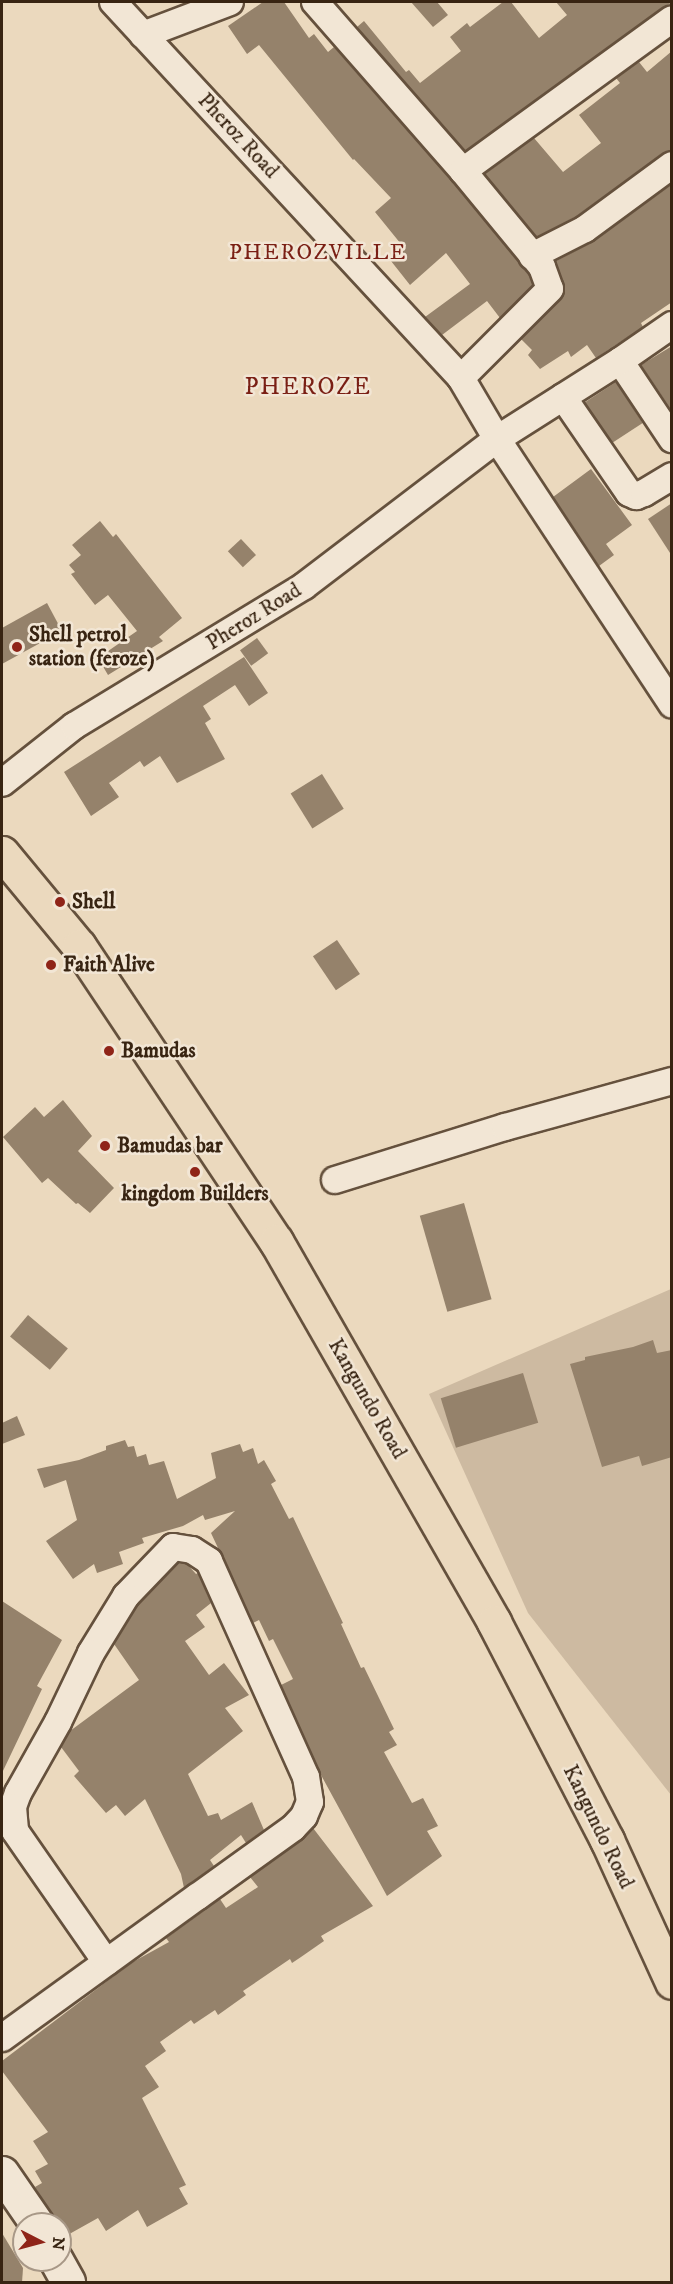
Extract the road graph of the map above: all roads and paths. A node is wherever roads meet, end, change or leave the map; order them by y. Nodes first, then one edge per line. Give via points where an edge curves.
1 (112, 2) edge
2 (230, 2) edge
3 (315, 2) edge
4 (672, 19) edge
5 (143, 35) junction
6 (672, 165) edge
7 (463, 171) junction
8 (532, 256) junction
9 (672, 324) edge
10 (620, 361) junction
11 (461, 378) junction
12 (563, 397) junction
13 (497, 439) junction
14 (672, 440) edge
15 (672, 476) edge
16 (672, 704) edge
17 (2, 783) edge
18 (2, 853) edge
19 (672, 1081) edge
20 (335, 1180) dead end
21 (106, 1962) junction
22 (672, 1982) edge
23 (2, 2037) edge
24 (2, 2172) edge
25 (29, 2212) edge

1 - 5 street, Pheroz Road
2 - 5 street
3 - 7 street
4 - 7 street
5 - 11 street, Pheroz Road
6 - 8 street via 585,229
7 - 8 street
8 - 11 street via 542,267 550,289
9 - 10 street, Pheroz Road
10 - 12 street, Pheroz Road
10 - 14 street
11 - 13 street, Pheroz Road
12 - 13 street, Pheroz Road
12 - 15 street via 629,493 644,493
13 - 16 street, Pheroz Road
13 - 17 street, Pheroz Road via 304,586 74,726
18 - 22 highway, Kangundo Road via 79,946 276,1241 494,1622 607,1840
19 - 20 street via 494,1130
21 - 21 street via 293,1828 310,1802 306,1777 209,1561 192,1550 173,1547 126,1596 91,1653 13,1808 15,1831
21 - 23 street
24 - 25 main road

